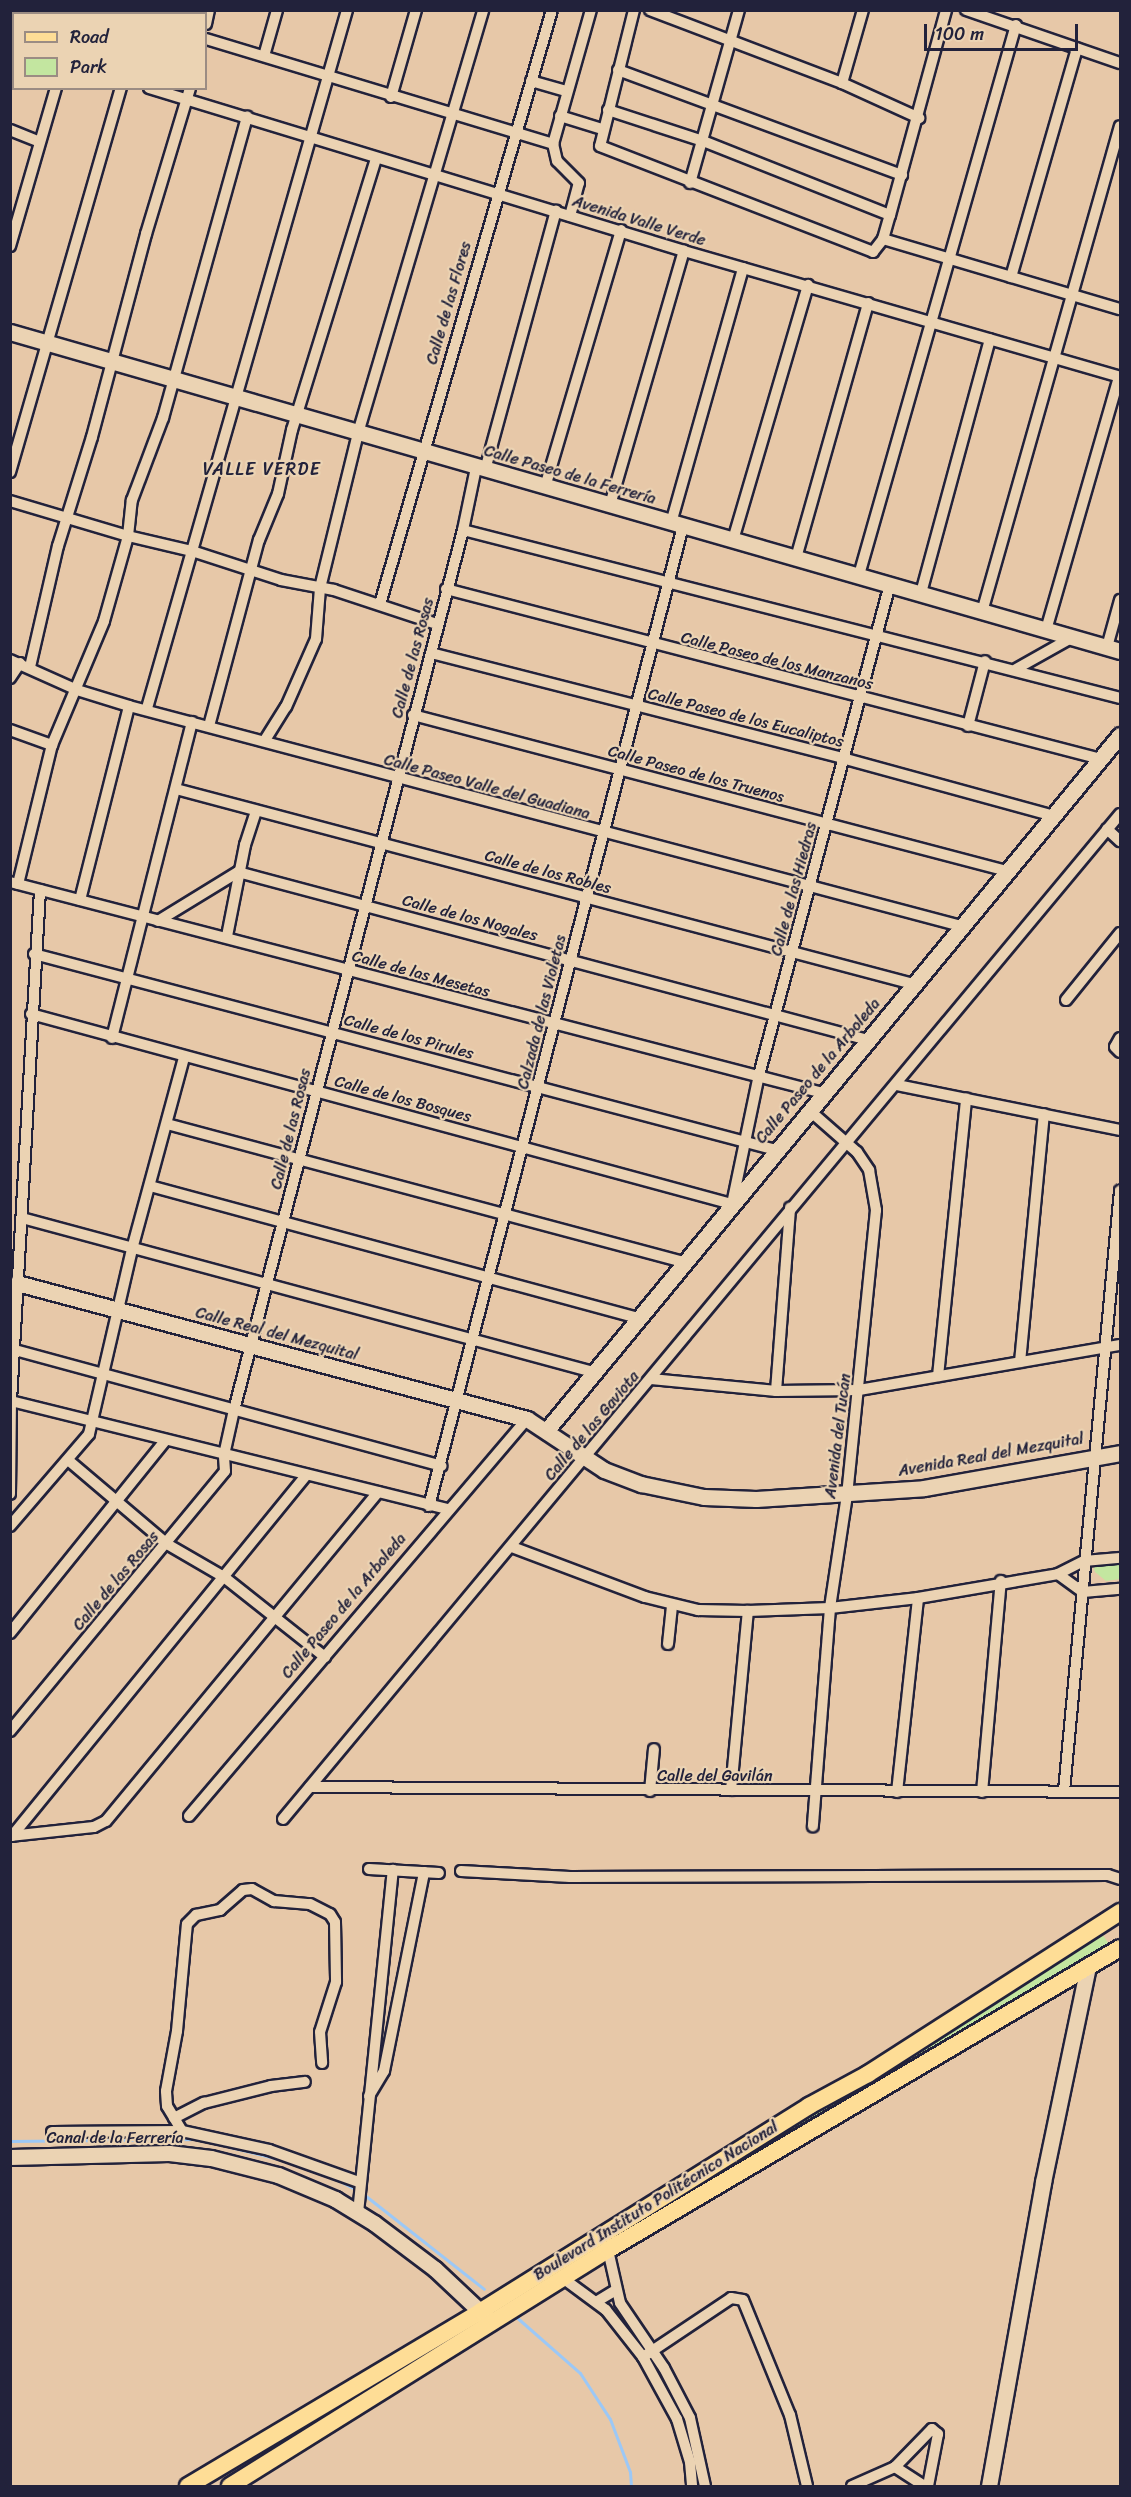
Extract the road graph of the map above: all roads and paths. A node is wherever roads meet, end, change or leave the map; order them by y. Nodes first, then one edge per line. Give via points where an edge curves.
1 (278, 10) edge
2 (347, 10) edge
3 (416, 10) edge
4 (483, 10) edge
5 (552, 10) edge
6 (591, 10) edge
7 (634, 10) edge
8 (650, 10) edge
9 (739, 10) edge
10 (863, 10) edge
11 (946, 10) edge
12 (966, 10) edge
13 (1016, 26) junction
14 (207, 39) edge
15 (731, 41) junction
16 (1077, 48) junction
17 (264, 56) junction
18 (1120, 63) edge
19 (618, 70) junction
20 (328, 76) junction
21 (531, 81) junction
22 (842, 83) junction
23 (55, 90) edge
24 (119, 90) edge
25 (162, 90) edge
26 (566, 91) junction
27 (189, 94) edge
28 (391, 97) junction
29 (712, 104) junction
30 (608, 110) junction
31 (453, 115) junction
32 (560, 116) junction
33 (247, 117) junction
34 (919, 118) junction
35 (1120, 126) edge
36 (602, 129) junction
37 (10, 130) edge
38 (515, 133) junction
39 (309, 139) junction
40 (703, 141) junction
41 (40, 142) junction
42 (553, 144) junction
43 (376, 159) junction
44 (435, 176) junction
45 (902, 176) junction
46 (690, 183) junction
47 (497, 193) junction
48 (556, 211) junction
49 (891, 215) junction
50 (570, 216) junction
51 (621, 230) junction
52 (883, 239) junction
53 (10, 246) edge
54 (684, 251) junction
55 (950, 261) junction
56 (743, 268) junction
57 (1011, 277) junction
58 (808, 285) junction
59 (1073, 295) junction
60 (868, 303) junction
61 (1120, 309) edge
62 (931, 321) junction
63 (10, 332) edge
64 (990, 339) junction
65 (50, 343) junction
66 (1055, 358) junction
67 (112, 361) junction
68 (1120, 377) edge
69 (171, 380) junction
70 (234, 398) junction
71 (297, 416) junction
72 (358, 433) junction
73 (422, 452) junction
74 (480, 469) junction
75 (10, 472) edge
76 (545, 487) junction
77 (10, 501) edge
78 (610, 505) junction
79 (67, 517) junction
80 (677, 524) junction
81 (464, 530) junction
82 (128, 536) junction
83 (734, 540) junction
84 (192, 551) junction
85 (796, 558) junction
86 (252, 570) junction
87 (859, 575) junction
88 (669, 582) junction
89 (890, 584) junction
90 (320, 588) junction
91 (446, 590) junction
92 (921, 593) junction
93 (1120, 600) edge
94 (380, 604) junction
95 (982, 612) junction
96 (437, 624) junction
97 (1046, 630) junction
98 (877, 634) junction
99 (1073, 637) junction
100 (652, 645) junction
101 (1114, 649) edge
102 (430, 653) junction
103 (985, 661) junction
104 (20, 663) edge
105 (1016, 669) junction
106 (10, 678) edge
107 (77, 690) junction
108 (860, 697) junction
109 (1120, 698) edge
110 (129, 706) junction
111 (635, 706) junction
112 (147, 708) junction
113 (413, 715) junction
114 (192, 722) junction
115 (209, 726) junction
116 (968, 726) junction
117 (10, 730) edge
118 (1120, 735) edge
119 (265, 740) junction
120 (52, 744) junction
121 (842, 758) junction
122 (1101, 759) junction
123 (620, 769) junction
124 (397, 780) junction
125 (176, 789) junction
126 (256, 812) junction
127 (1120, 814) edge
128 (1054, 816) junction
129 (827, 824) junction
130 (1107, 829) junction
131 (605, 834) junction
132 (1120, 841) edge
133 (381, 844) junction
134 (1007, 871) junction
135 (238, 872) junction
136 (14, 883) edge
137 (810, 888) junction
138 (39, 890) junction
139 (587, 897) junction
140 (80, 900) junction
141 (364, 905) junction
142 (140, 915) junction
143 (158, 921) junction
144 (961, 926) junction
145 (1120, 933) edge
146 (227, 936) junction
147 (792, 952) junction
148 (34, 954) junction
149 (570, 960) junction
150 (347, 970) junction
151 (127, 979) junction
152 (913, 984) junction
153 (1066, 1000) dead end
154 (31, 1014) junction
155 (776, 1015) junction
156 (553, 1023) junction
157 (331, 1032) junction
158 (112, 1038) junction
159 (868, 1040) junction
160 (184, 1058) junction
161 (759, 1075) junction
162 (897, 1085) junction
163 (537, 1087) junction
164 (316, 1090) junction
165 (824, 1093) junction
166 (966, 1098) junction
167 (809, 1110) junction
168 (1044, 1114) junction
169 (167, 1124) junction
170 (1120, 1130) edge
171 (744, 1140) junction
172 (847, 1142) junction
173 (524, 1148) junction
174 (776, 1150) junction
175 (299, 1159) junction
176 (150, 1186) junction
177 (1120, 1191) edge
178 (732, 1204) junction
179 (790, 1207) junction
180 (506, 1214) junction
181 (22, 1218) junction
182 (282, 1223) junction
183 (132, 1249) junction
184 (683, 1262) junction
185 (489, 1278) junction
186 (14, 1281) edge
187 (267, 1286) junction
188 (13, 1305) edge
189 (120, 1310) junction
190 (1120, 1312) edge
191 (1109, 1313) junction
192 (638, 1318) junction
193 (473, 1339) junction
194 (1120, 1345) edge
195 (251, 1346) junction
196 (1106, 1346) junction
197 (15, 1350) junction
198 (1020, 1362) junction
199 (102, 1372) junction
200 (593, 1372) junction
201 (938, 1376) junction
202 (651, 1379) junction
203 (859, 1390) junction
204 (776, 1391) junction
205 (11, 1401) edge
206 (456, 1402) junction
207 (234, 1410) junction
208 (527, 1419) junction
209 (92, 1424) junction
210 (546, 1431) junction
211 (166, 1440) junction
212 (1120, 1453) edge
213 (224, 1455) junction
214 (1096, 1455) junction
215 (583, 1459) junction
216 (68, 1460) junction
217 (441, 1466) junction
218 (306, 1475) junction
219 (378, 1492) junction
220 (10, 1494) edge
221 (847, 1495) junction
222 (118, 1501) junction
223 (429, 1506) junction
224 (449, 1509) junction
225 (10, 1526) edge
226 (167, 1544) junction
227 (512, 1547) junction
228 (1120, 1558) edge
229 (1084, 1561) junction
230 (1058, 1574) junction
231 (224, 1577) junction
232 (1001, 1581) junction
233 (1120, 1589) edge
234 (1083, 1592) junction
235 (918, 1598) junction
236 (672, 1605) junction
237 (830, 1608) junction
238 (748, 1611) junction
239 (275, 1618) junction
240 (10, 1633) edge
241 (668, 1644) dead end
242 (325, 1657) junction
243 (10, 1731) edge
244 (654, 1749) dead end
245 (310, 1787) junction
246 (731, 1790) junction
247 (814, 1790) junction
248 (650, 1791) junction
249 (1064, 1791) junction
250 (897, 1792) junction
251 (982, 1792) junction
252 (1120, 1792) edge
253 (189, 1816) dead end
254 (283, 1819) dead end
255 (813, 1826) dead end
256 (11, 1836) edge
257 (369, 1869) dead end
258 (393, 1870) junction
259 (461, 1871) dead end
260 (424, 1872) junction
261 (439, 1873) dead end
262 (1120, 1879) edge
263 (1120, 1912) edge
264 (1120, 1948) edge
265 (1088, 1966) junction
266 (322, 2063) dead end
267 (305, 2082) dead end
268 (369, 2096) junction
269 (174, 2118) junction
270 (52, 2132) dead end
271 (182, 2132) junction
272 (10, 2157) edge
273 (359, 2188) junction
274 (358, 2212) junction
275 (605, 2243) junction
276 (564, 2279) junction
277 (616, 2290) junction
278 (596, 2302) junction
279 (487, 2317) junction
280 (629, 2318) junction
281 (618, 2324) junction
282 (653, 2350) junction
283 (643, 2357) junction
284 (895, 2467) junction
285 (692, 2485) edge
286 (708, 2486) edge
287 (188, 2487) edge
288 (230, 2487) edge
289 (807, 2487) edge
290 (852, 2487) edge
291 (926, 2487) edge
292 (989, 2487) edge

1 - 17 street
2 - 20 street
3 - 28 street
4 - 31 street
5 - 21 street, Calle de las Flores
6 - 26 street
7 - 19 street
8 - 15 street
9 - 15 street
10 - 22 street
11 - 34 street
12 - 13 street
13 - 16 street
13 - 55 street
14 - 17 street
15 - 22 street
15 - 29 street
16 - 18 street
16 - 57 street
17 - 20 street
19 - 29 street
19 - 30 street
20 - 28 street
20 - 39 street
21 - 26 street
21 - 38 street, Calle de las Flores
22 - 34 street
23 - 41 street
24 - 65 street
25 - 27 street, Avenida Valle Verde
26 - 32 street
27 - 33 street, Avenida Valle Verde
27 - 67 street
28 - 31 street
29 - 40 street
29 - 45 street
30 - 36 street
30 - 40 street
31 - 38 street
31 - 44 street
32 - 36 street
32 - 42 street
33 - 39 street, Avenida Valle Verde
33 - 69 street
34 - 45 street
35 - 59 street
36 - 46 street via 600,146
37 - 41 street
38 - 42 street
38 - 47 street, Calle de las Flores
39 - 43 street, Avenida Valle Verde
39 - 70 street
40 - 46 street
40 - 49 street
41 - 53 street
42 - 50 street via 557,161 579,183
43 - 44 street, Avenida Valle Verde
43 - 71 street
44 - 47 street, Avenida Valle Verde
44 - 72 street
45 - 49 street
46 - 52 street via 873,252
47 - 48 street, Avenida Valle Verde
47 - 73 street, Calle de las Flores
48 - 50 street, Avenida Valle Verde
48 - 74 street, Calle de las Rosas
49 - 52 street
50 - 51 street, Avenida Valle Verde
51 - 54 street, Avenida Valle Verde
51 - 76 street
52 - 55 street
54 - 56 street, Avenida Valle Verde
54 - 78 street
55 - 57 street
55 - 62 street
56 - 58 street, Avenida Valle Verde
56 - 80 street, Calzada de las Violetas
57 - 59 street
58 - 60 street, Avenida Valle Verde
58 - 83 street
59 - 61 street
59 - 66 street
60 - 62 street, Avenida Valle Verde
60 - 85 street
62 - 64 street, Avenida Valle Verde
62 - 87 street
63 - 65 street, Calle Paseo de la Ferrería
64 - 66 street, Avenida Valle Verde
64 - 92 street
65 - 67 street, Calle Paseo de la Ferrería
65 - 75 street
66 - 68 street, Avenida Valle Verde
66 - 95 street
67 - 69 street, Calle Paseo de la Ferrería
67 - 79 street
68 - 97 street
69 - 70 street, Calle Paseo de la Ferrería
69 - 82 street via 163,418 132,500
70 - 71 street, Calle Paseo de la Ferrería
70 - 84 street
71 - 72 street, Calle Paseo de la Ferrería
71 - 86 street via 278,494 259,540
72 - 73 street, Calle Paseo de la Ferrería
72 - 90 street
73 - 74 street, Calle Paseo de la Ferrería
73 - 94 street, Calle de las Flores
74 - 76 street, Calle Paseo de la Ferrería
74 - 81 street, Calle de las Rosas
76 - 78 street, Calle Paseo de la Ferrería
77 - 79 street
78 - 80 street, Calle Paseo de la Ferrería
79 - 82 street
79 - 104 street
80 - 83 street, Calle Paseo de la Ferrería
80 - 88 street, Calzada de las Violetas
81 - 88 street
81 - 91 street, Calle de las Rosas
82 - 84 street
82 - 107 street via 104,621
83 - 85 street, Calle Paseo de la Ferrería
84 - 86 street
84 - 112 street
85 - 87 street, Calle Paseo de la Ferrería
86 - 90 street
86 - 115 street
87 - 89 street, Calle Paseo de la Ferrería
88 - 98 street
88 - 100 street, Calzada de las Violetas
89 - 92 street, Calle Paseo de la Ferrería
89 - 98 street, Calle de las Hiedras
90 - 94 street
90 - 119 street via 316,639
91 - 96 street, Calle de las Rosas
91 - 100 street, Calle Paseo de los Manzanos
92 - 95 street, Calle Paseo de la Ferrería
93 - 101 street
94 - 96 street
95 - 97 street, Calle Paseo de la Ferrería
96 - 102 street, Calle de las Rosas
97 - 99 street, Calle Paseo de la Ferrería
98 - 103 street
98 - 108 street, Calle de las Hiedras
99 - 101 street, Calle Paseo de la Ferrería
99 - 105 street
100 - 108 street, Calle Paseo de los Manzanos
100 - 111 street, Calzada de las Violetas
102 - 111 street, Calle Paseo de los Eucaliptos
102 - 113 street, Calle de las Rosas
103 - 105 street
103 - 116 street
104 - 106 street
104 - 107 street, Calle Paseo Valle del Guadiana
105 - 109 street
107 - 110 street, Calle Paseo Valle del Guadiana
107 - 120 street
108 - 116 street, Calle Paseo de los Manzanos
108 - 121 street, Calle de las Hiedras
110 - 112 street, Calle Paseo Valle del Guadiana
110 - 140 street
111 - 121 street, Calle Paseo de los Eucaliptos
111 - 123 street, Calzada de las Violetas
112 - 114 street, Calle Paseo Valle del Guadiana
113 - 123 street, Calle Paseo de los Truenos
113 - 124 street, Calle de las Rosas
114 - 115 street, Calle Paseo Valle del Guadiana
114 - 125 street
115 - 119 street, Calle Paseo Valle del Guadiana
116 - 122 street, Calle Paseo de los Manzanos
117 - 120 street
118 - 122 street, Calle Paseo de la Arboleda
119 - 124 street, Calle Paseo Valle del Guadiana
120 - 136 street
121 - 128 street, Calle Paseo de los Eucaliptos
121 - 129 street, Calle de las Hiedras
122 - 128 street, Calle Paseo de la Arboleda
123 - 129 street, Calle Paseo de los Truenos
123 - 131 street, Calzada de las Violetas
124 - 131 street, Calle Paseo Valle del Guadiana
124 - 133 street, Calle de las Rosas
125 - 126 street, Calle de los Robles
125 - 142 street
126 - 133 street, Calle de los Robles via 271,812
126 - 135 street
127 - 130 street, Calle de las Gaviota
128 - 134 street, Calle Paseo de la Arboleda
129 - 134 street, Calle Paseo de los Truenos
129 - 137 street, Calle de las Hiedras
130 - 132 street
130 - 162 street, Calle de las Gaviota
131 - 137 street, Calle Paseo Valle del Guadiana
131 - 139 street, Calzada de las Violetas
133 - 139 street, Calle de los Robles
133 - 141 street, Calle de las Rosas
134 - 144 street, Calle Paseo de la Arboleda
135 - 141 street, Calle de los Nogales
135 - 143 street
135 - 146 street
136 - 138 street, Calle de las Mesetas
137 - 144 street, Calle Paseo Valle del Guadiana
137 - 147 street, Calle de las Hiedras
138 - 140 street, Calle de las Mesetas
138 - 148 street
139 - 147 street, Calle de los Robles
139 - 149 street, Calzada de las Violetas
140 - 142 street, Calle de las Mesetas
141 - 149 street, Calle de los Nogales
141 - 150 street, Calle de las Rosas
142 - 143 street, Calle de las Mesetas
142 - 151 street
143 - 146 street, Calle de las Mesetas
144 - 152 street, Calle Paseo de la Arboleda
145 - 153 street
146 - 150 street, Calle de las Mesetas
147 - 152 street, Calle de los Robles
147 - 155 street, Calle de las Hiedras
148 - 151 street, Calle de los Pirules
148 - 154 street
149 - 155 street, Calle de los Nogales
149 - 156 street, Calzada de las Violetas
150 - 156 street, Calle de las Mesetas
150 - 157 street, Calle de las Rosas
151 - 157 street, Calle de los Pirules
151 - 158 street
152 - 159 street, Calle Paseo de la Arboleda
154 - 158 street, Calle de los Bosques
154 - 181 street
155 - 159 street, Calle de los Nogales
155 - 161 street, Calle de las Hiedras
156 - 161 street, Calle de las Mesetas
156 - 163 street, Calzada de las Violetas
157 - 163 street, Calle de los Pirules
157 - 164 street, Calle de las Rosas
158 - 160 street, Calle de los Bosques
159 - 165 street, Calle Paseo de la Arboleda
160 - 164 street, Calle de los Bosques
160 - 169 street
161 - 165 street, Calle de las Mesetas
161 - 171 street, Calle de las Hiedras
162 - 166 street
162 - 172 street, Calle de las Gaviota
163 - 171 street, Calle de los Pirules
163 - 173 street, Calzada de las Violetas
164 - 173 street, Calle de los Bosques
164 - 175 street, Calle de las Rosas
165 - 167 street, Calle Paseo de la Arboleda
166 - 168 street
166 - 201 street
167 - 172 street, Avenida del Tucán
167 - 174 street, Calle Paseo de la Arboleda
168 - 170 street
168 - 198 street
169 - 175 street
169 - 176 street
171 - 174 street, Calle de los Pirules
171 - 178 street, Calle de las Hiedras
172 - 179 street, Calle de las Gaviota
172 - 203 street, Avenida del Tucán via 869,1170 876,1210
173 - 178 street, Calle de los Bosques
173 - 180 street, Calzada de las Violetas
174 - 178 street, Calle Paseo de la Arboleda
175 - 180 street
175 - 182 street, Calle de las Rosas
176 - 182 street
176 - 183 street
177 - 191 street
178 - 184 street, Calle Paseo de la Arboleda
179 - 202 street, Calle de las Gaviota
179 - 204 street
180 - 184 street
180 - 185 street, Calzada de las Violetas
181 - 183 street
181 - 186 street
182 - 185 street
182 - 187 street, Calle de las Rosas
183 - 187 street
183 - 189 street
184 - 192 street, Calle Paseo de la Arboleda
185 - 192 street
185 - 193 street, Calzada de las Violetas
186 - 188 street
186 - 189 street, Calle Real del Mezquital
187 - 193 street
187 - 195 street, Calle de las Rosas
188 - 197 street
189 - 195 street, Calle Real del Mezquital
189 - 199 street
190 - 191 street
191 - 196 street
192 - 200 street, Calle Paseo de la Arboleda
193 - 200 street
193 - 206 street, Calzada de las Violetas
194 - 196 street
195 - 206 street, Calle Real del Mezquital
195 - 207 street, Calle de las Rosas
196 - 198 street
196 - 214 street
197 - 199 street
197 - 205 street
198 - 201 street
199 - 207 street
199 - 209 street
200 - 210 street, Calle Paseo de la Arboleda
201 - 203 street
202 - 204 street
202 - 215 street, Calle de las Gaviota
203 - 204 street
203 - 221 street, Avenida del Tucán
205 - 209 street
205 - 220 street
206 - 208 street, Calle Real del Mezquital
206 - 217 street, Calzada de las Violetas
207 - 213 street, Calle de las Rosas
207 - 217 street
208 - 210 street, Avenida Real del Mezquital
208 - 224 street, Calle Paseo de la Arboleda
209 - 211 street
209 - 216 street via 83,1443
210 - 215 street, Avenida Real del Mezquital
211 - 213 street
211 - 222 street
212 - 214 street, Avenida Real del Mezquital
213 - 218 street
213 - 226 street, Calle de las Rosas via 227,1464 223,1477
214 - 221 street, Avenida Real del Mezquital via 924,1488
214 - 229 street
215 - 221 street, Avenida Real del Mezquital via 641,1484 704,1497
215 - 227 street, Calle de las Gaviota
216 - 222 street
216 - 225 street
217 - 223 street, Calzada de las Violetas
218 - 219 street
218 - 231 street
219 - 223 street
219 - 239 street
221 - 237 street, Avenida del Tucán
222 - 226 street
222 - 240 street
223 - 224 street
224 - 242 street, Calle Paseo de la Arboleda
226 - 231 street
226 - 243 street, Calle de las Rosas
227 - 236 street via 588,1579
227 - 245 street, Calle de las Gaviota
228 - 229 street
229 - 230 street
229 - 234 street
230 - 232 street
230 - 234 street
231 - 239 street
231 - 256 street
232 - 235 street
232 - 251 street
233 - 234 street
234 - 249 street
235 - 237 street
235 - 250 street
236 - 238 street
236 - 241 street
237 - 238 street
237 - 247 street, Avenida del Tucán
238 - 246 street
239 - 242 street
239 - 256 street via 98,1827
242 - 253 street, Calle Paseo de la Arboleda
244 - 248 street
245 - 248 street, Calle del Gavilán
245 - 254 street, Calle de las Gaviota
246 - 247 street, Calle del Gavilán
246 - 248 street, Calle del Gavilán
247 - 250 street, Calle del Gavilán
247 - 255 street, Avenida del Tucán
249 - 251 street, Calle del Gavilán
249 - 252 street, Calle del Gavilán
250 - 251 street, Calle del Gavilán
257 - 258 street
258 - 260 street
258 - 268 street
259 - 262 street via 570,1877 1108,1875
260 - 261 street
260 - 268 street via 384,2071
263 - 275 main road, Boulevard Instituto Politécnico Nacional via 868,2074 808,2106
264 - 265 main road, Boulevard Instituto Politécnico Nacional
265 - 275 main road, Boulevard Instituto Politécnico Nacional
265 - 292 street via 1043,2182
266 - 269 street via 320,2032 336,1982 335,1922 310,1904 274,1901 252,1889 243,1890 220,1910 196,1915 187,1924 177,2031 166,2091 167,2106
267 - 269 street via 271,2086 204,2103
268 - 273 street
269 - 271 street
270 - 271 street
271 - 273 street via 269,2150
272 - 274 street, Canal de la Ferrería via 151,2153 211,2158 278,2175
273 - 274 street
274 - 279 street, Canal de la Ferrería via 426,2262
275 - 276 main road, Boulevard Instituto Politécnico Nacional
275 - 277 street
275 - 279 main road, Boulevard Instituto Politécnico Nacional
276 - 278 street
276 - 279 main road, Boulevard Instituto Politécnico Nacional
277 - 278 street
277 - 280 street
278 - 281 street
279 - 287 main road, Boulevard Instituto Politécnico Nacional
279 - 288 main road, Boulevard Instituto Politécnico Nacional
280 - 281 street
280 - 282 street
281 - 283 street
282 - 283 street
282 - 286 street via 690,2418
282 - 289 street via 731,2298 743,2300 790,2415
283 - 285 street via 676,2420 690,2462
284 - 290 street
284 - 291 street
284 - 291 street via 929,2430 935,2429 938,2434
285 - 286 street

